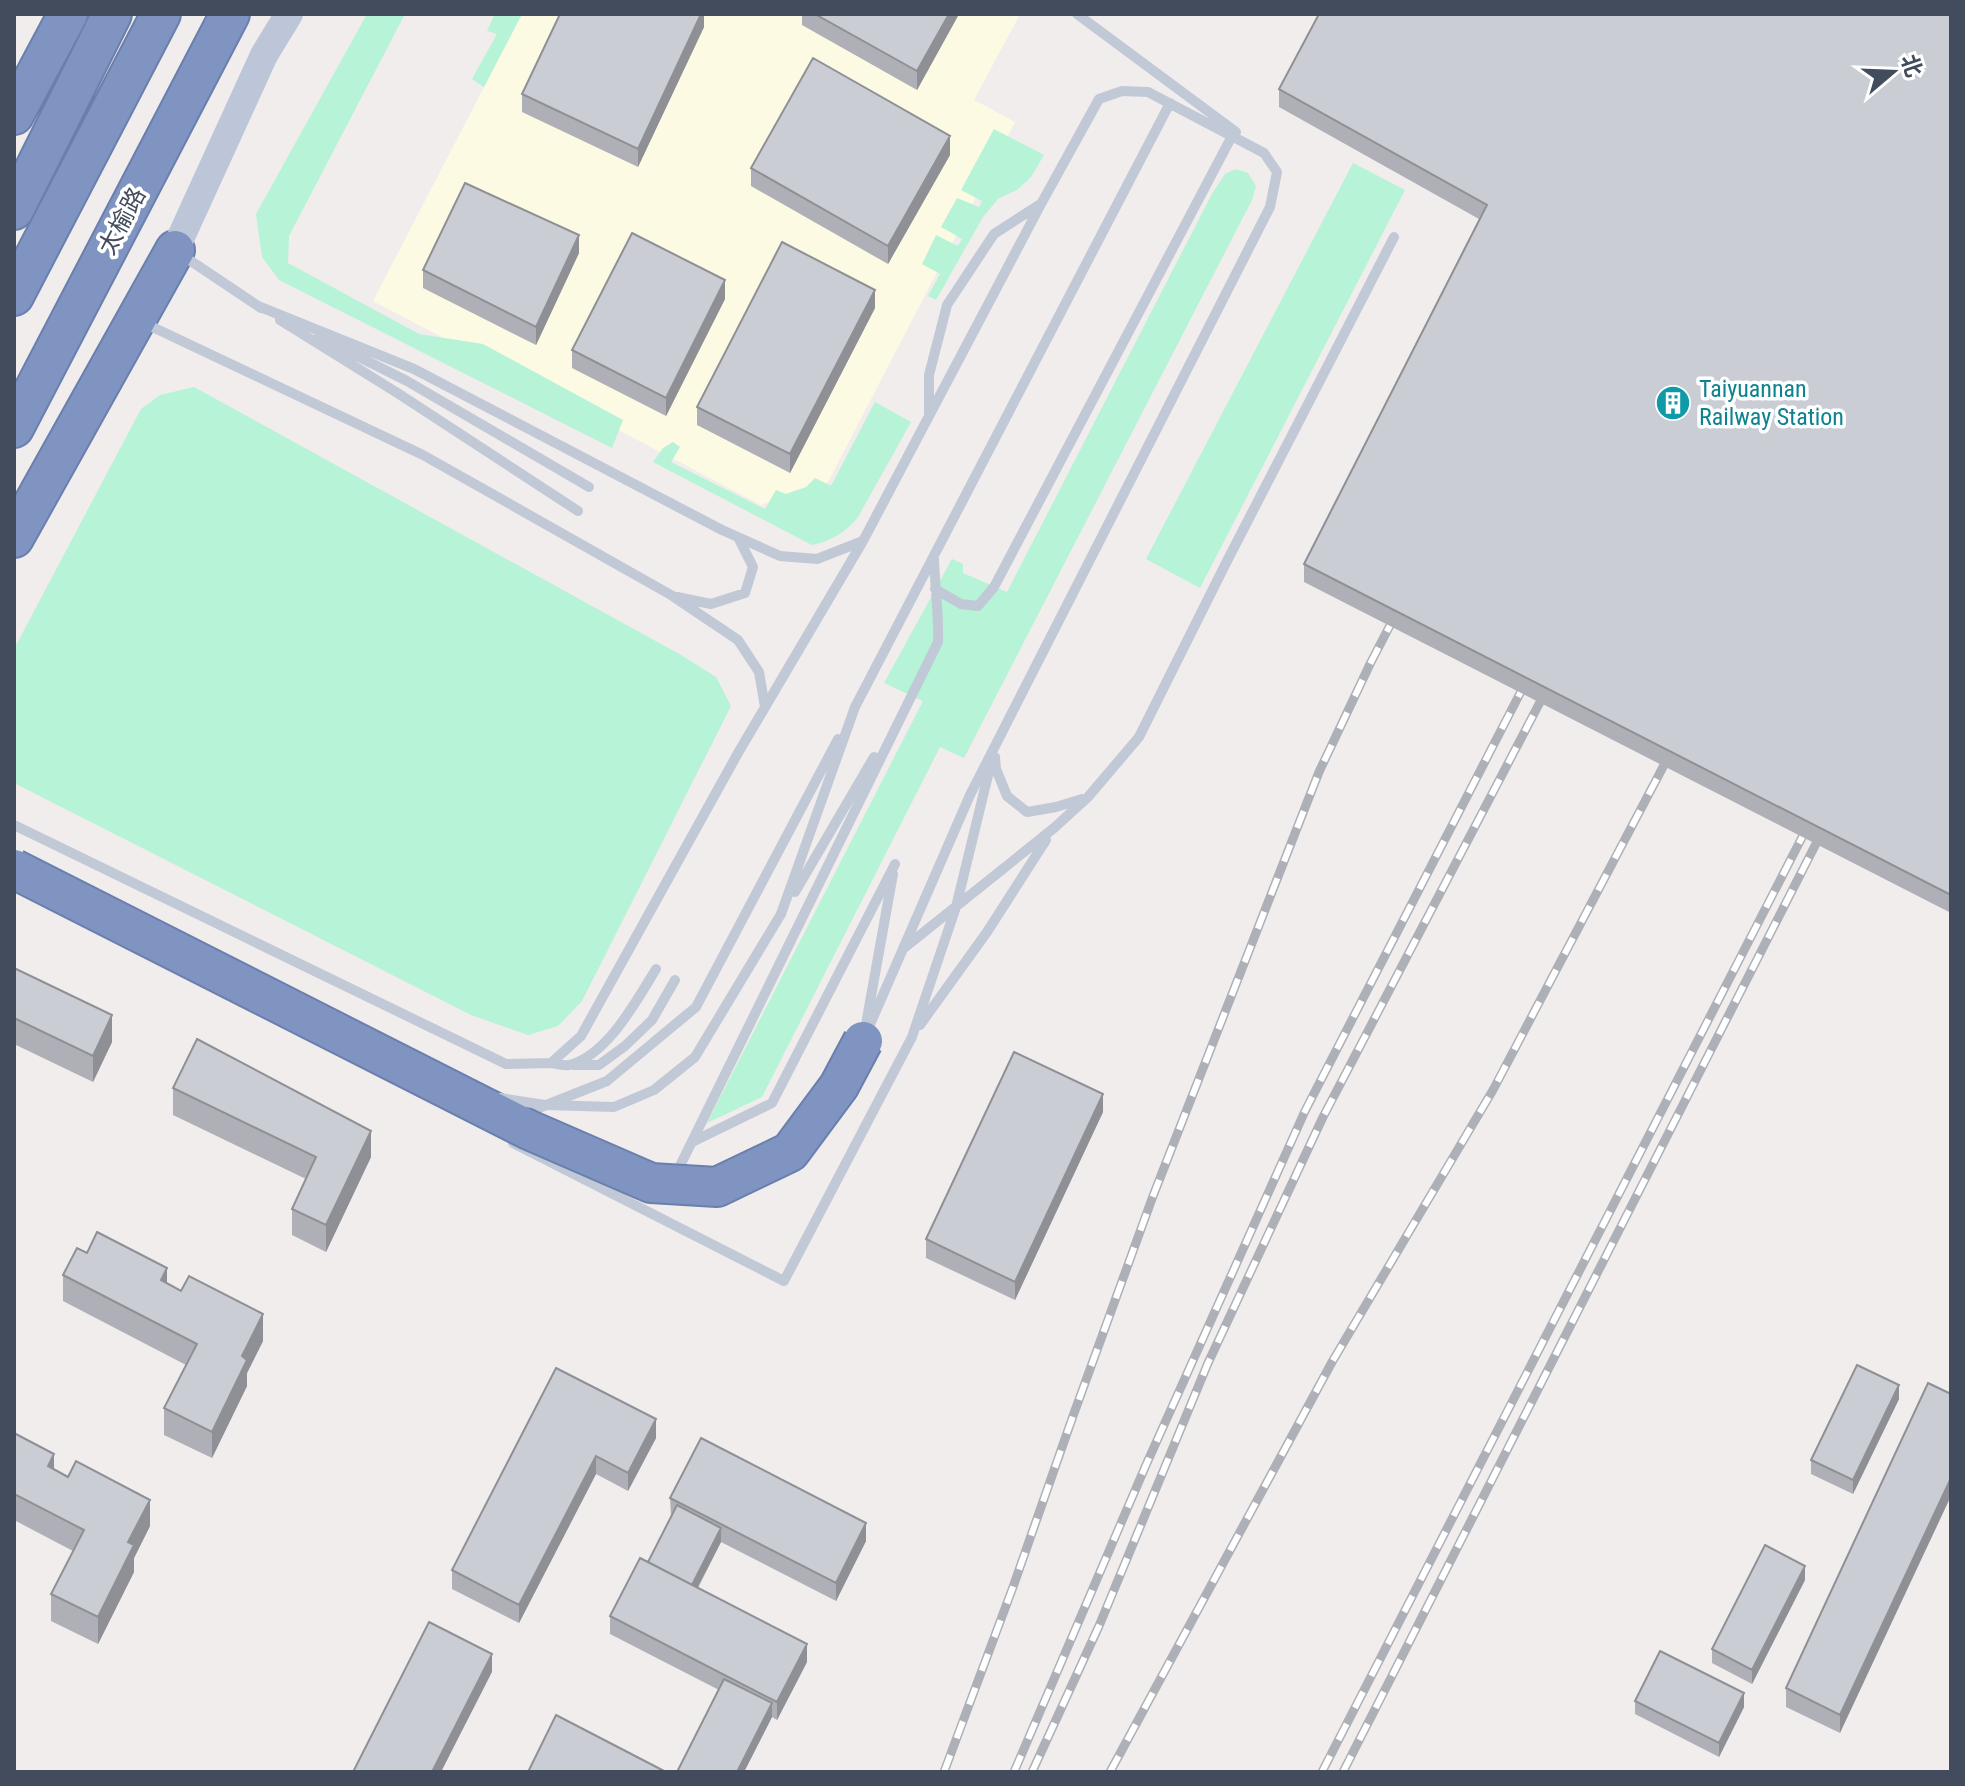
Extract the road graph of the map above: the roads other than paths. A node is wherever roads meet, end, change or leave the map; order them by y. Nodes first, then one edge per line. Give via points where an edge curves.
1 (68, 14) edge
2 (112, 14) edge
3 (161, 14) edge
4 (230, 14) edge
5 (282, 14) edge
6 (289, 14) edge
7 (1077, 14) edge
8 (264, 55) junction
9 (1170, 103) junction
10 (14, 115) edge
11 (1232, 136) junction
12 (1264, 153) junction
13 (1041, 204) junction
14 (14, 210) edge
15 (1394, 237) dead end
16 (175, 250) junction
17 (14, 296) edge
18 (258, 306) junction
19 (135, 319) junction
20 (929, 415) junction
21 (14, 428) edge
22 (589, 487) dead end
23 (578, 511) dead end
24 (738, 537) junction
25 (14, 538) edge
26 (863, 541) junction
27 (934, 556) junction
28 (935, 589) junction
29 (671, 595) junction
30 (914, 690) junction
31 (765, 707) junction
32 (855, 707) junction
33 (995, 746) junction
34 (1088, 797) junction
35 (14, 825) edge
36 (1054, 828) junction
37 (14, 869) edge
38 (956, 907) junction
39 (781, 914) junction
40 (903, 949) junction
41 (656, 969) dead end
42 (675, 980) dead end
43 (912, 1037) junction
44 (863, 1041) junction
45 (551, 1063) junction
46 (568, 1066) junction
47 (450, 1090) junction
48 (499, 1124) dead end
49 (499, 1136) dead end
50 (692, 1142) junction
51 (668, 1191) dead end
52 (662, 1203) dead end
53 (656, 1215) junction

1 - 10 highway
2 - 14 highway
3 - 17 highway
4 - 21 highway, 太榆路
5 - 8 main road
6 - 8 main road
7 - 12 lane
8 - 16 main road
9 - 11 lane
9 - 13 lane via 1148,92 1122,91 1099,99
9 - 27 lane
11 - 12 lane
11 - 28 lane via 994,587 978,606 961,604
12 - 33 lane via 1277,172 1270,207
13 - 20 lane
13 - 20 lane via 994,234 947,305 929,375
15 - 34 lane via 1139,737
16 - 18 lane
16 - 19 highway
18 - 22 lane via 407,381
18 - 23 lane
18 - 24 lane via 414,369
19 - 25 highway
19 - 29 lane via 423,455
20 - 26 lane
24 - 26 lane via 780,556 817,559
24 - 29 lane via 753,567 745,593 711,604
26 - 31 lane
27 - 28 lane
27 - 32 lane
28 - 30 lane via 938,642
29 - 31 lane via 738,640 759,672
30 - 39 lane
30 - 50 lane
31 - 45 lane via 581,1036
32 - 39 lane
32 - 48 lane via 696,1007 607,1081
33 - 34 lane via 996,769 1007,796 1027,812
33 - 38 lane
33 - 40 lane
34 - 36 lane
35 - 45 lane via 506,1064
36 - 38 lane
36 - 43 lane
37 - 47 highway, bridge
38 - 40 lane
38 - 43 lane
39 - 47 lane, bridge via 695,1057 654,1090 614,1107 545,1105
40 - 44 lane
41 - 46 lane via 619,1028
42 - 46 lane via 652,1020 625,1046 599,1065
43 - 53 lane via 784,1281
44 - 47 highway, bridge via 839,1086 790,1152 717,1187 651,1183
44 - 50 lane via 895,864 772,1103
45 - 46 lane
49 - 53 lane
50 - 51 lane
52 - 53 lane

